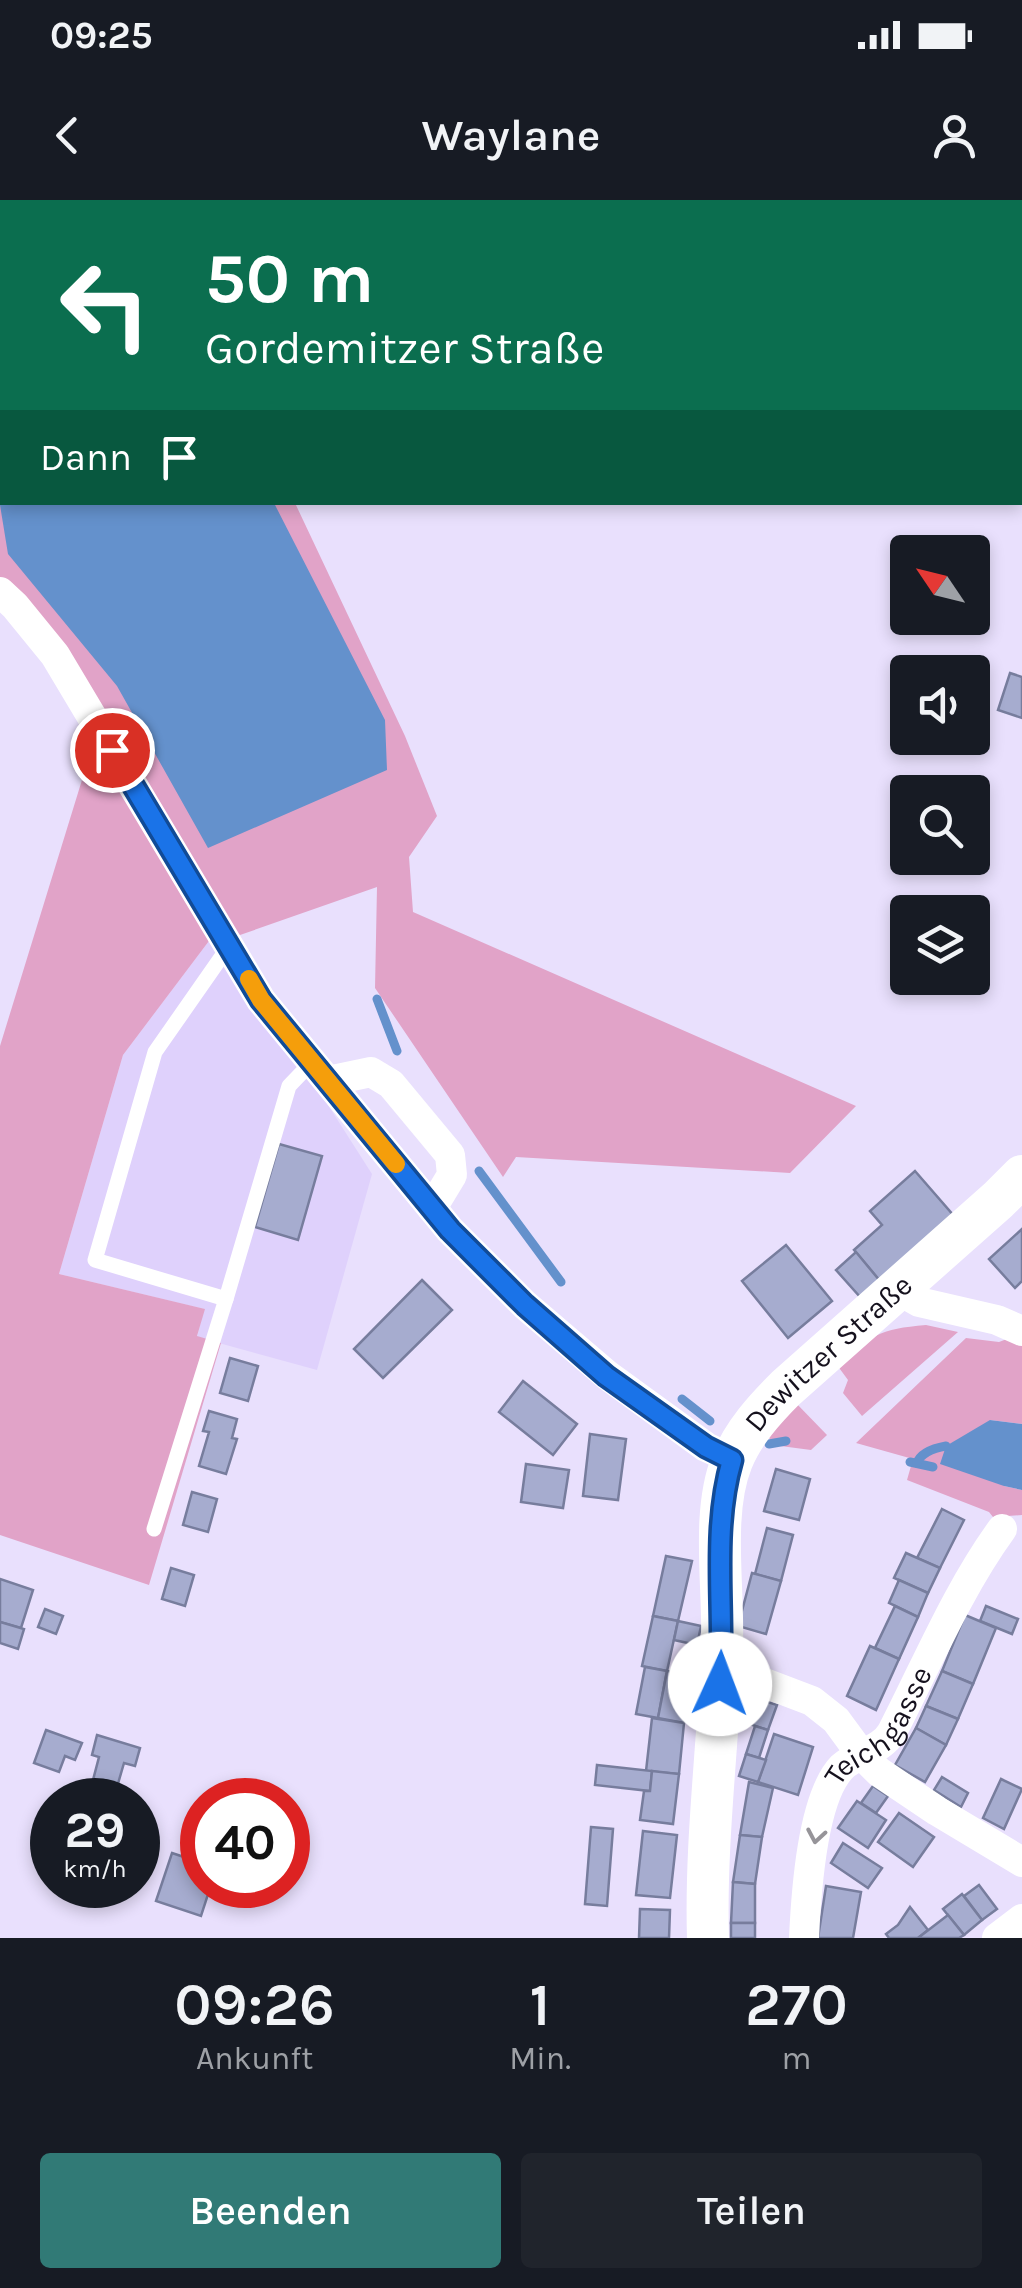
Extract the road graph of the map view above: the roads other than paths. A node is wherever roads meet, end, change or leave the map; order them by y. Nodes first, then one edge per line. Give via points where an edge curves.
1 (0, 592) edge
2 (229, 946) junction
3 (320, 1072) junction
4 (1022, 1176) edge
5 (432, 1208) junction
6 (896, 1289) junction
7 (226, 1299) junction
8 (1022, 1331) edge
9 (732, 1460) junction
10 (154, 1529) dead end
11 (1002, 1529) dead end
12 (721, 1676) junction
13 (862, 1754) junction
14 (1022, 1862) edge
15 (1022, 1919) edge
16 (708, 1938) edge
17 (804, 1938) edge
18 (998, 1938) edge

1 - 2 street via 54,655
2 - 3 street via 261,1000
2 - 7 lane via 154,1052 95,1260
3 - 5 street
3 - 5 street via 371,1072 391,1084 450,1155 452,1176
3 - 7 lane via 289,1086
4 - 6 street, Dewitzer Straße
5 - 9 street via 525,1305 606,1376
6 - 8 street via 918,1302
6 - 9 street, Dewitzer Straße via 764,1410
7 - 10 lane
9 - 12 street, Dewitzer Straße via 720,1556
11 - 13 street, Teichgasse via 888,1739
12 - 13 street via 754,1679 812,1701
12 - 16 street, Dewitzer Straße
13 - 14 street via 879,1772
13 -> 17 street, Teichgasse via 828,1788 806,1891
15 - 18 street

